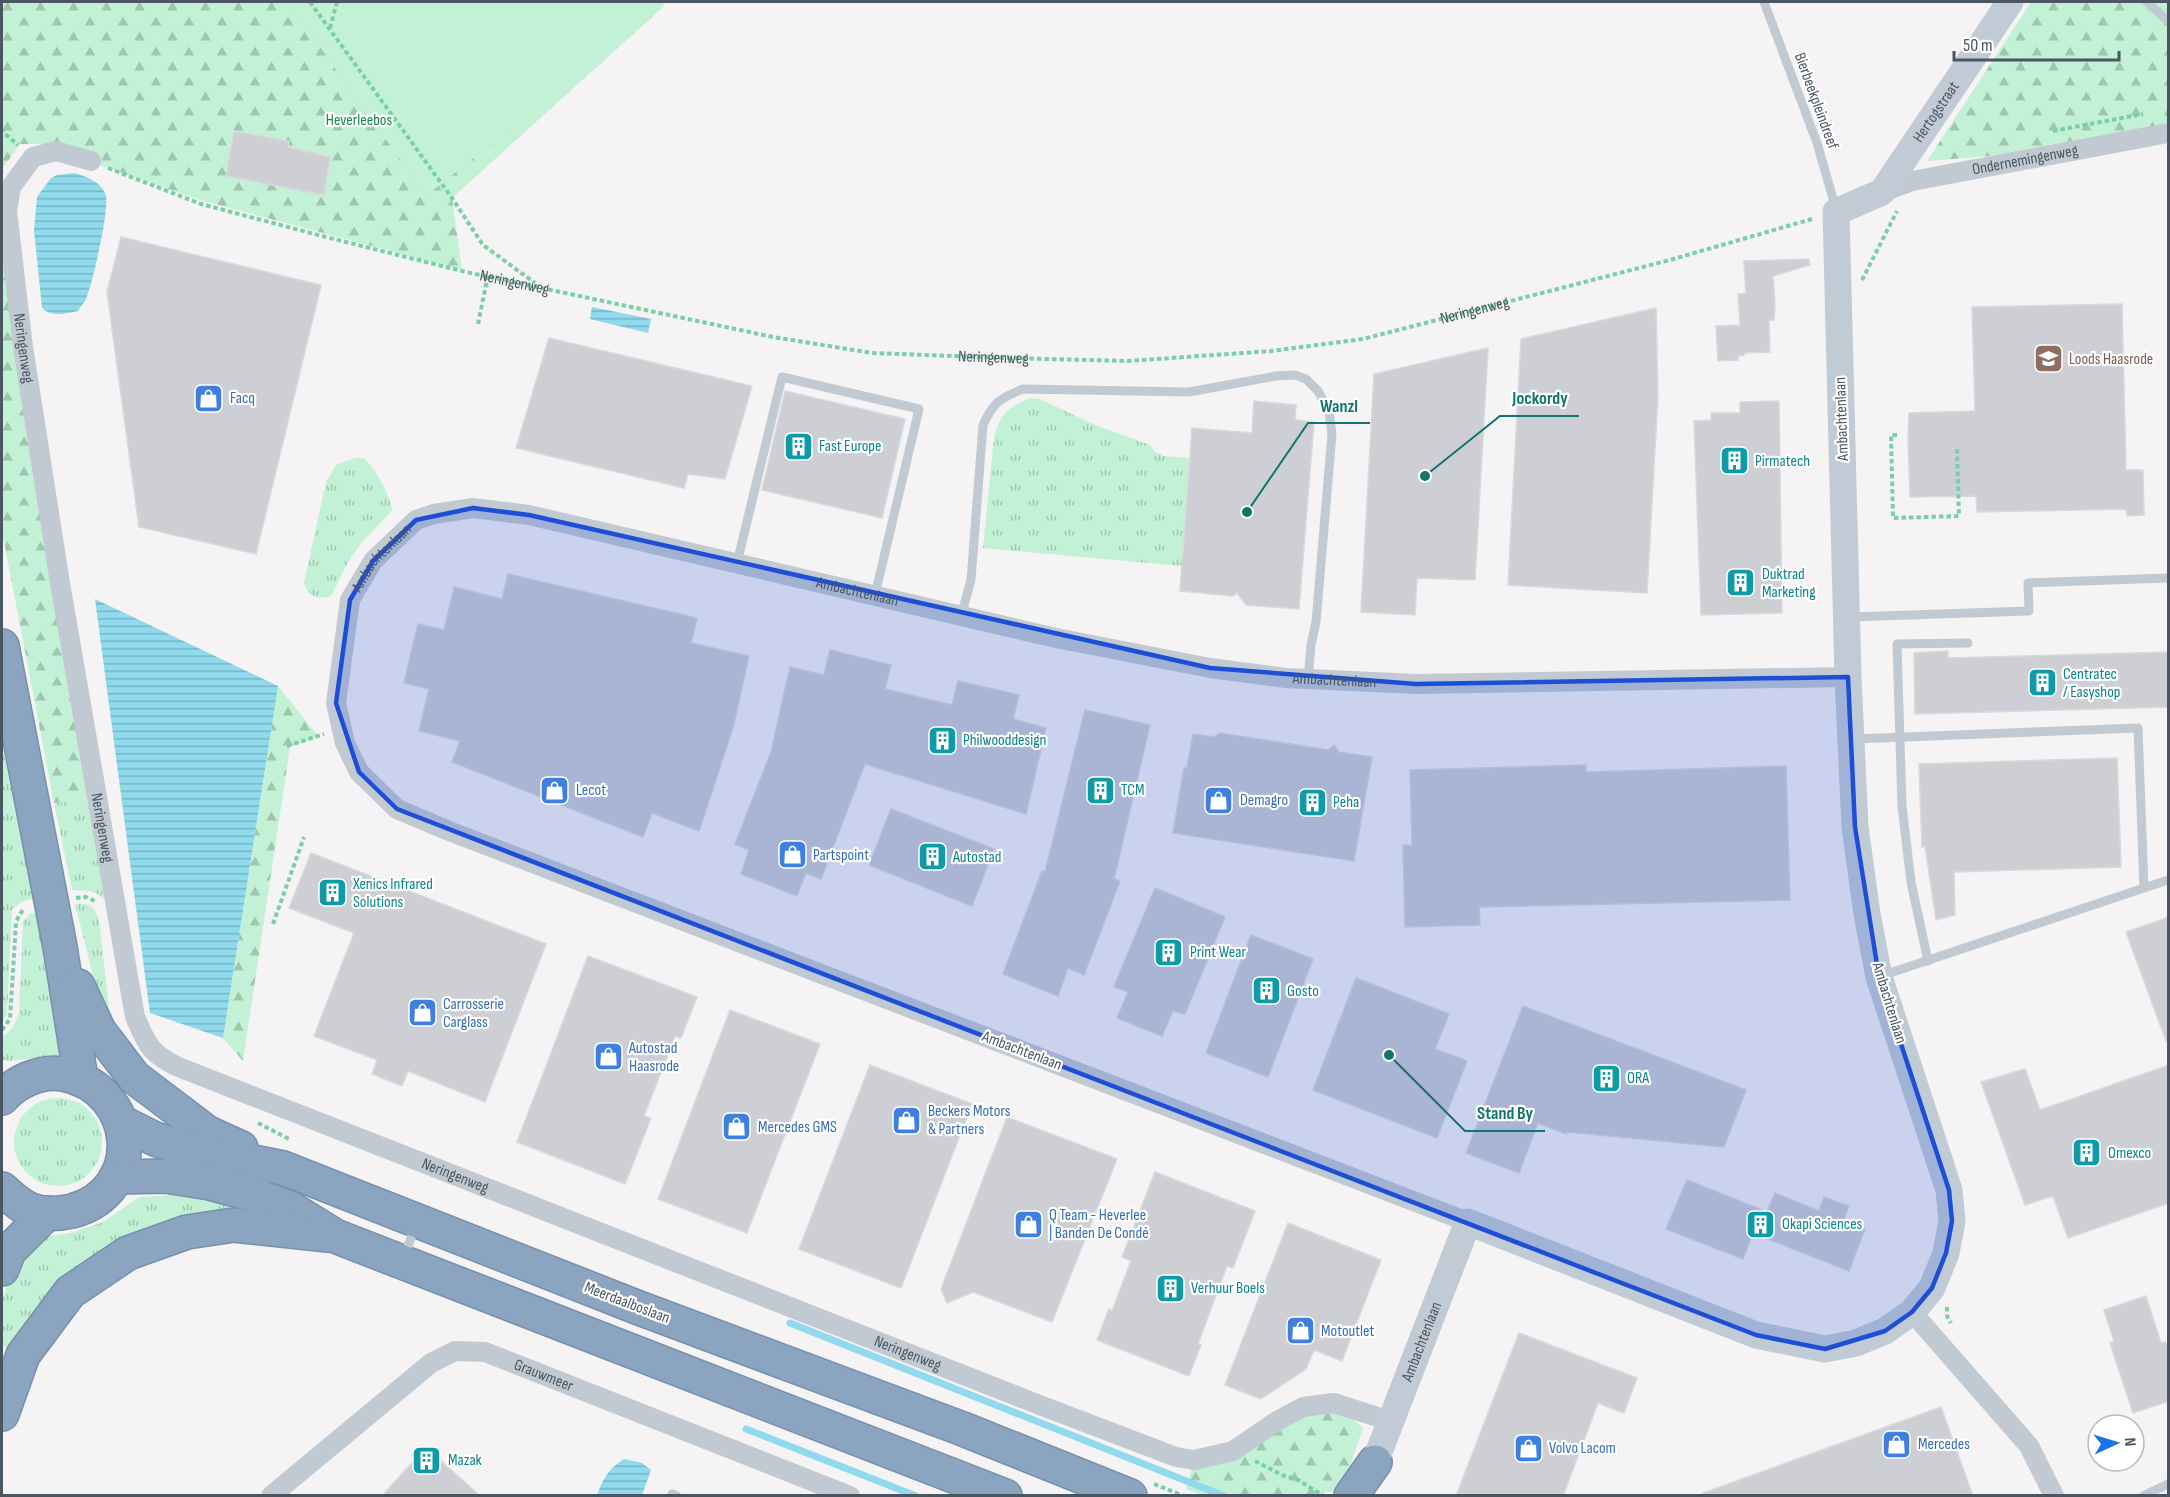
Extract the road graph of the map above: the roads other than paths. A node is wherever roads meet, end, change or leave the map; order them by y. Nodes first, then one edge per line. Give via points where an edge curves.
1 (1764, 2) edge
2 (2010, 2) edge
3 (2147, 2) edge
4 (2169, 21) edge
5 (2169, 133) edge
6 (91, 161) road end
7 (1882, 192) junction
8 (1836, 212) junction
9 (737, 563) junction
10 (2169, 578) edge
11 (875, 595) junction
12 (961, 616) junction
13 (1847, 617) junction
14 (1968, 643) dead end
15 (2, 646) edge
16 (1848, 677) junction
17 (1308, 679) junction
18 (1899, 737) junction
19 (1851, 739) junction
20 (2169, 880) edge
21 (2144, 888) junction
22 (60, 947) junction
23 (1928, 961) junction
24 (1879, 977) junction
25 (81, 1078) junction
26 (7, 1086) edge
27 (121, 1122) junction
28 (283, 1168) junction
29 (116, 1177) junction
30 (2, 1189) edge
31 (46, 1214) junction
32 (417, 1221) junction
33 (1468, 1222) junction
34 (334, 1236) junction
35 (402, 1262) junction
36 (2, 1269) edge
37 (1912, 1312) junction
38 (2, 1414) edge
39 (1390, 1421) junction
40 (1375, 1462) junction
41 (2169, 1484) edge
42 (271, 1496) edge
43 (850, 1496) edge
44 (1005, 1496) edge
45 (1130, 1496) edge
46 (1351, 1496) edge
47 (1370, 1496) edge
48 (2054, 1496) edge
49 (2143, 1496) edge

1 - 8 lane, Bierbeekpleindreef via 1817,143
2 - 7 street, Hertogstraat
3 - 4 lane
5 - 7 street, Ondernemingenweg via 1912,181
6 - 39 street, Neringenweg via 56,151 33,157 10,187 7,211 23,347 58,571 135,1017 146,1043 157,1056 1176,1456 1194,1460 1236,1449 1303,1407 1334,1403
7 - 8 street
8 - 13 street, Ambachtenlaan
9 - 11 street, Ambachtenlaan
9 - 11 lane via 782,377 919,409
9 - 33 street, Ambachtenlaan via 529,515 473,508 416,520 373,561 350,600 336,704 345,743 359,772 397,809 449,831
10 - 13 lane via 2028,583 2029,611
11 - 12 street, Ambachtenlaan
12 - 17 street, Ambachtenlaan via 1210,669
12 - 17 lane via 971,580 982,425 1002,397 1023,389 1189,392 1295,375 1318,391 1329,411 1332,434
13 - 16 street, Ambachtenlaan
14 - 18 lane via 1897,644
15 - 22 highway
16 - 17 street, Ambachtenlaan via 1416,684
16 - 19 street, Ambachtenlaan
18 - 19 lane
18 - 21 lane via 2138,728
18 - 23 lane via 1911,882
19 - 24 street, Ambachtenlaan via 1855,827
20 - 21 lane
21 - 23 lane
22 - 25 highway
22 - 28 highway via 99,1031 134,1077 208,1133
23 - 24 lane
24 - 37 street, Ambachtenlaan via 1949,1190 1952,1221 1946,1253 1932,1288
25 - 26 highway via 60,1073 38,1075
25 - 27 highway via 99,1089
27 - 28 highway, Meerdaalboslaan via 180,1147
27 - 29 highway via 125,1140
28 - 32 highway, Meerdaalboslaan
29 - 31 highway via 102,1195 83,1208
29 - 34 highway via 166,1176 241,1191 290,1208
30 - 31 highway via 18,1203
31 - 36 highway via 9,1251
32 - 35 lane
32 - 45 highway, Meerdaalboslaan
33 - 37 street, Ambachtenlaan via 1756,1335 1781,1341 1825,1349 1856,1343 1885,1331
33 - 39 street, Ambachtenlaan
34 - 35 highway
34 - 38 highway via 234,1225 187,1232 128,1253 70,1292 23,1355
35 - 44 highway
37 - 48 street via 2029,1446
39 - 40 street, Ambachtenlaan
40 - 46 highway
40 - 47 highway
41 - 49 lane
42 - 43 street, Grauwmeer via 430,1363 455,1351 485,1352

